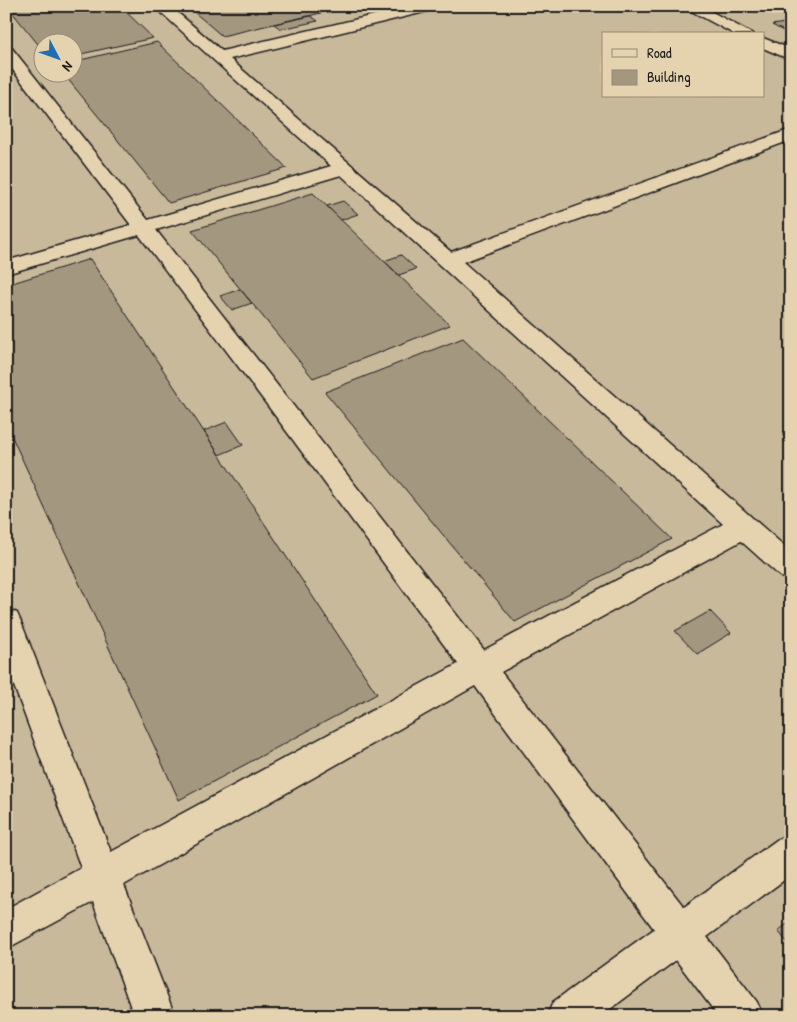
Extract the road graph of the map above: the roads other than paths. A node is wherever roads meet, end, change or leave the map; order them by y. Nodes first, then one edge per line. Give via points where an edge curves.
1 (161, 6) edge
2 (432, 6) edge
3 (689, 6) edge
4 (742, 32) edge
5 (764, 42) edge
6 (6, 50) edge
7 (791, 56) edge
8 (218, 57) junction
9 (791, 134) edge
10 (344, 168) junction
11 (142, 227) junction
12 (448, 260) junction
13 (6, 268) edge
14 (744, 526) junction
15 (791, 569) edge
16 (6, 622) edge
17 (479, 668) junction
18 (791, 852) edge
19 (102, 877) junction
20 (6, 930) edge
21 (680, 932) junction
22 (155, 1016) edge
23 (567, 1016) edge
24 (743, 1016) edge

1 - 8 street
2 - 8 street
3 - 4 street
5 - 7 street
6 - 11 street
8 - 10 street
9 - 12 street
10 - 11 street
10 - 12 street
11 - 13 street
11 - 17 street
12 - 14 street
14 - 15 street
14 - 17 street
16 - 19 street
17 - 19 street
17 - 21 street
18 - 21 street
19 - 20 street
19 - 22 street
21 - 23 street
21 - 24 street

